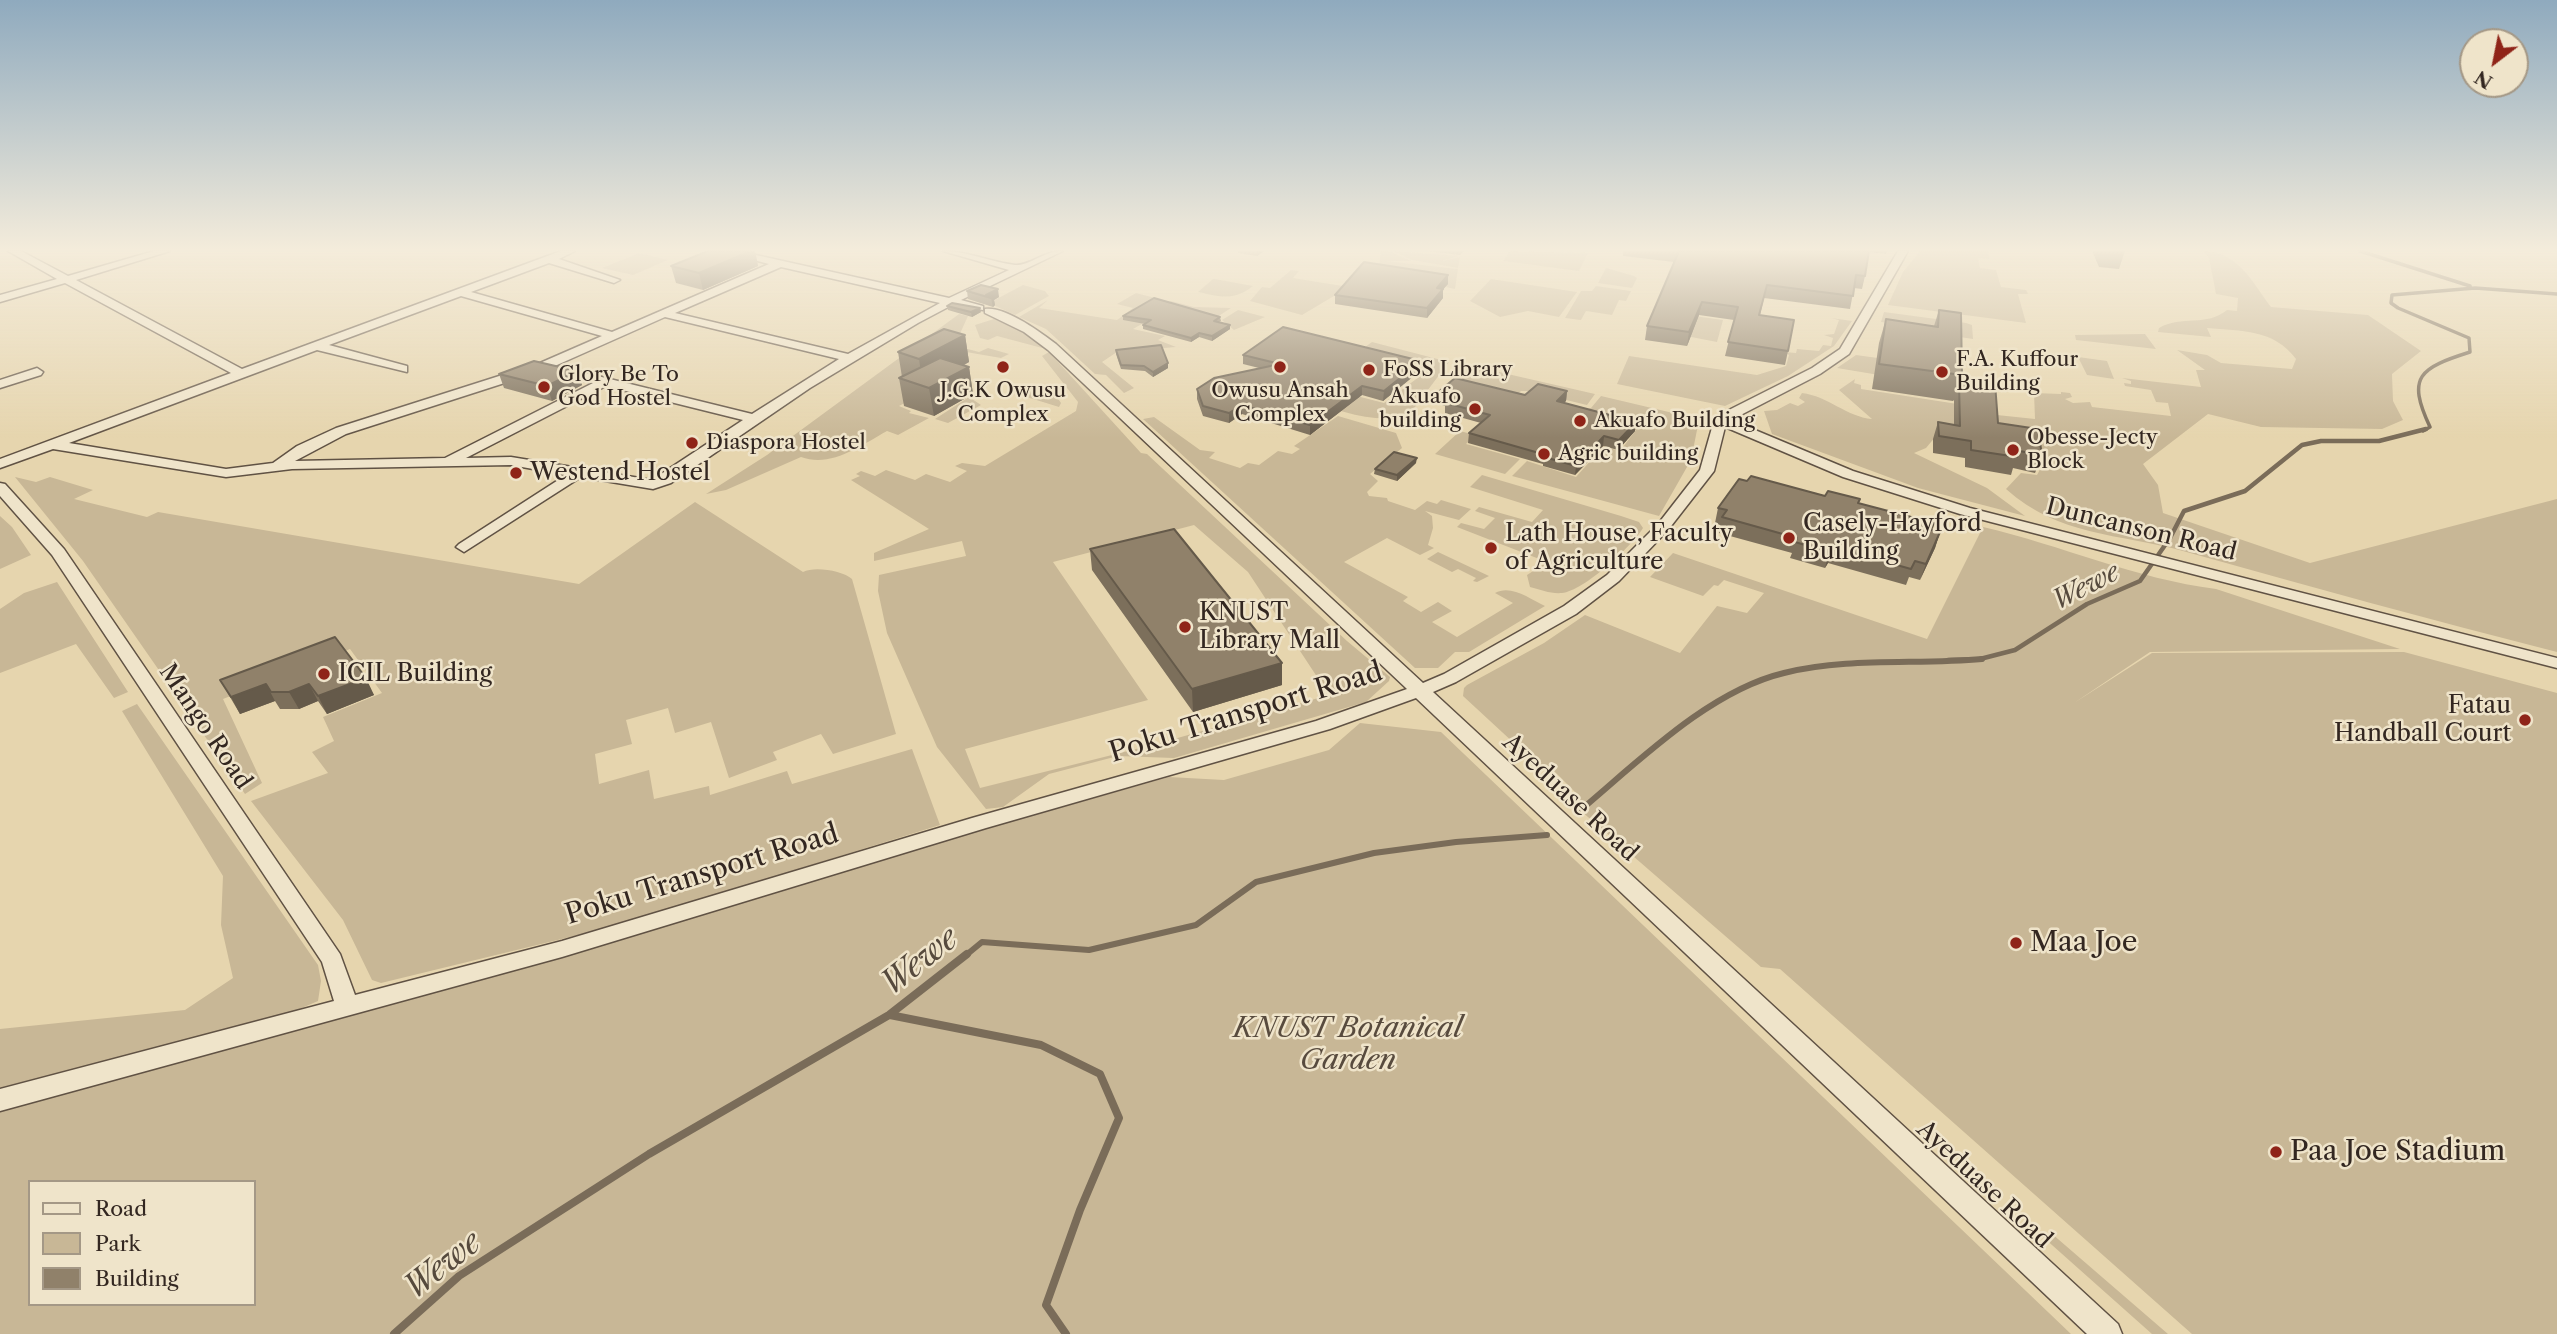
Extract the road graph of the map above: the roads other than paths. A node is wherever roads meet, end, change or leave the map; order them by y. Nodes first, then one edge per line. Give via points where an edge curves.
1 (131, 313) edge
2 (404, 313) edge
3 (534, 313) edge
4 (929, 313) edge
5 (993, 313) edge
6 (1867, 313) edge
7 (665, 314) joint
8 (613, 336) junction
9 (317, 346) junction
10 (851, 358) junction
11 (544, 366) junction
12 (403, 369) dead end
13 (37, 372) dead end
14 (242, 374) junction
15 (602, 383) junction
16 (0, 384) edge
17 (752, 418) junction
18 (1720, 420) junction
19 (55, 445) junction
20 (445, 463) junction
21 (0, 464) edge
22 (275, 468) junction
23 (578, 472) junction
24 (0, 487) edge
25 (464, 547) dead end
26 (2557, 663) edge
27 (1417, 692) junction
28 (348, 1007) junction
29 (0, 1100) edge
30 (2108, 1334) edge

1 - 14 street
2 - 9 street
3 - 8 street
4 - 10 street
5 - 27 street, Ayeduase Road via 1028,329 1052,347
6 - 18 street via 1845,351
7 - 8 street
7 - 10 street
8 - 11 street
9 - 12 street
9 - 14 street
10 - 17 street
11 - 15 street
11 - 22 street via 341,431
13 - 16 street
14 - 19 street
15 - 17 street
15 - 20 street
17 - 23 street via 653,485
18 - 26 street, Duncanson Road via 1888,489
18 - 27 street, Poku Transport Road via 1707,471 1663,527 1613,578 1570,610
19 - 21 street
19 - 22 street via 226,473
20 - 22 street
20 - 23 street via 511,461
23 - 25 street
24 - 28 street, Mango Road via 58,552 325,949
27 - 28 street, Poku Transport Road via 1310,729
27 - 30 street, Ayeduase Road
28 - 29 street, Poku Transport Road

